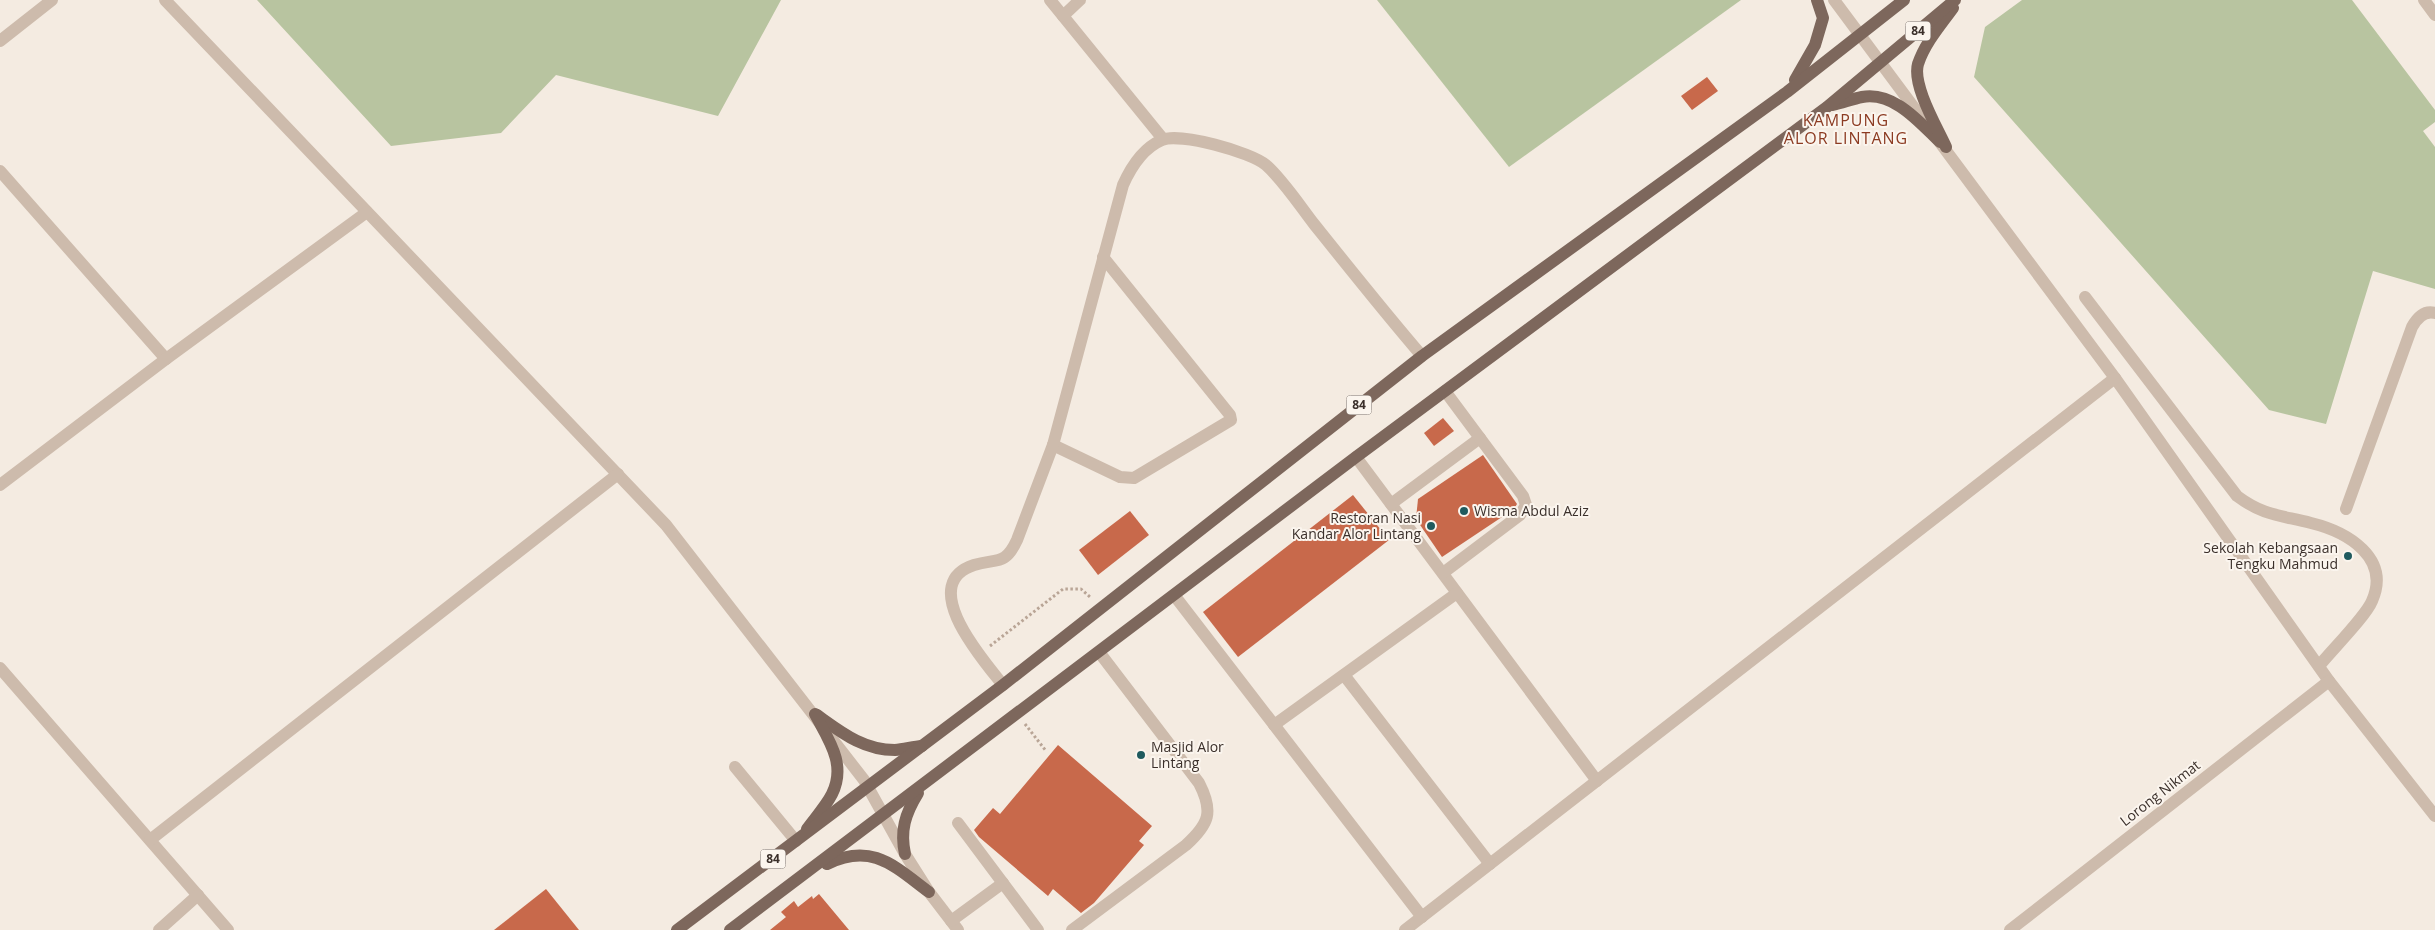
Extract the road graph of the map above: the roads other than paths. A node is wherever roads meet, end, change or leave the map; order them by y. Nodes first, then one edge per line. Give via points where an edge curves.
1 (52, 0) edge
2 (165, 0) edge
3 (1050, 0) edge
4 (1080, 0) edge
5 (1817, 0) edge
6 (1834, 0) edge
7 (1904, 0) edge
8 (1957, 0) edge
9 (2424, 0) edge
10 (2435, 15) edge
11 (1063, 16) junction
12 (1859, 34) junction
13 (0, 41) edge
14 (1882, 62) junction
15 (1787, 92) junction
16 (1827, 107) junction
17 (1163, 139) junction
18 (1946, 147) junction
19 (0, 172) edge
20 (367, 212) junction
21 (1103, 257) junction
22 (2085, 297) dead end
23 (2435, 312) edge
24 (1422, 356) junction
25 (166, 359) junction
26 (2115, 378) junction
27 (1445, 391) junction
28 (1480, 438) junction
29 (1053, 445) junction
30 (1356, 457) junction
31 (618, 474) junction
32 (0, 485) edge
33 (1391, 504) junction
34 (2346, 509) dead end
35 (1442, 574) junction
36 (1457, 593) junction
37 (1174, 595) junction
38 (1099, 652) junction
39 (2319, 666) junction
40 (0, 668) edge
41 (1344, 675) junction
42 (2329, 680) junction
43 (1003, 685) junction
44 (814, 714) junction
45 (1274, 725) junction
46 (922, 746) junction
47 (735, 767) dead end
48 (1597, 781) junction
49 (868, 787) junction
50 (921, 787) junction
51 (884, 815) junction
52 (2435, 816) edge
53 (958, 823) dead end
54 (799, 839) junction
55 (150, 840) junction
56 (905, 854) junction
57 (1490, 864) junction
58 (808, 873) junction
59 (1003, 883) junction
60 (929, 892) junction
61 (198, 895) junction
62 (1422, 917) junction
63 (954, 926) edge
64 (159, 930) edge
65 (228, 930) edge
66 (677, 930) edge
67 (730, 930) edge
68 (1038, 930) edge
69 (1072, 930) edge
70 (1405, 930) edge
71 (2010, 930) edge

1 - 13 street
2 - 20 street
3 - 11 street
4 - 11 street
5 - 15 main road via 1823,18 1815,45
6 - 12 street
7 - 12 main road, 84
8 - 14 main road, 84
8 - 18 main road via 1926,46 1917,66 1920,90
9 - 10 street
11 - 17 street
12 - 14 street
12 - 15 main road, 84
14 - 16 main road, 84
14 - 18 street
15 - 24 main road, 84
16 - 18 main road via 1864,97 1891,102 1906,110
16 - 27 main road, 84
17 - 21 street via 1148,149 1130,171
17 - 24 street via 1191,140 1240,150 1267,166
18 - 26 street
19 - 25 street
20 - 25 street
20 - 31 street
21 - 29 street
21 - 29 street via 1231,420 1134,478 1120,477
22 - 39 street via 2237,496 2263,513 2333,530 2369,555 2378,573 2372,603
23 - 34 street via 2424,313 2412,327
24 - 43 main road, 84
25 - 32 street
26 - 39 street
26 - 48 street
27 - 28 street
27 - 30 main road, 84
28 - 33 street
28 - 35 street via 1523,496 1526,505 1520,515
29 - 43 street via 1012,552 1004,559 965,568 956,577 950,592 951,603 979,654
30 - 33 street
30 - 37 main road, 84
31 - 44 street via 666,525
31 - 55 street
33 - 35 street
35 - 36 street
36 - 41 street
36 - 48 street
37 - 38 main road, 84
37 - 45 street
38 - 50 main road, 84
38 - 69 street via 1199,783 1207,798 1208,816 1201,831 1186,846
39 - 42 street
40 - 55 street
41 - 45 street
41 - 57 street
42 - 52 street
42 - 71 street, Lorong Nikmat
43 - 46 main road, 84
44 - 46 main road via 873,748 897,750
44 - 49 street
44 - 54 main road via 837,758 837,781 832,795
45 - 62 street
46 - 49 main road, 84
47 - 54 street
48 - 57 street
49 - 51 street
49 - 54 main road, 84
50 - 51 main road, 84
50 - 56 main road via 904,821
51 - 56 street
51 - 58 main road, 84
53 - 59 street
54 - 66 main road, 84
55 - 61 street
56 - 60 street
57 - 62 street
58 - 60 main road via 840,857 865,855 888,862
58 - 67 main road, 84
59 - 63 street
59 - 68 street
60 - 63 street
61 - 64 street
61 - 65 street
62 - 70 street

